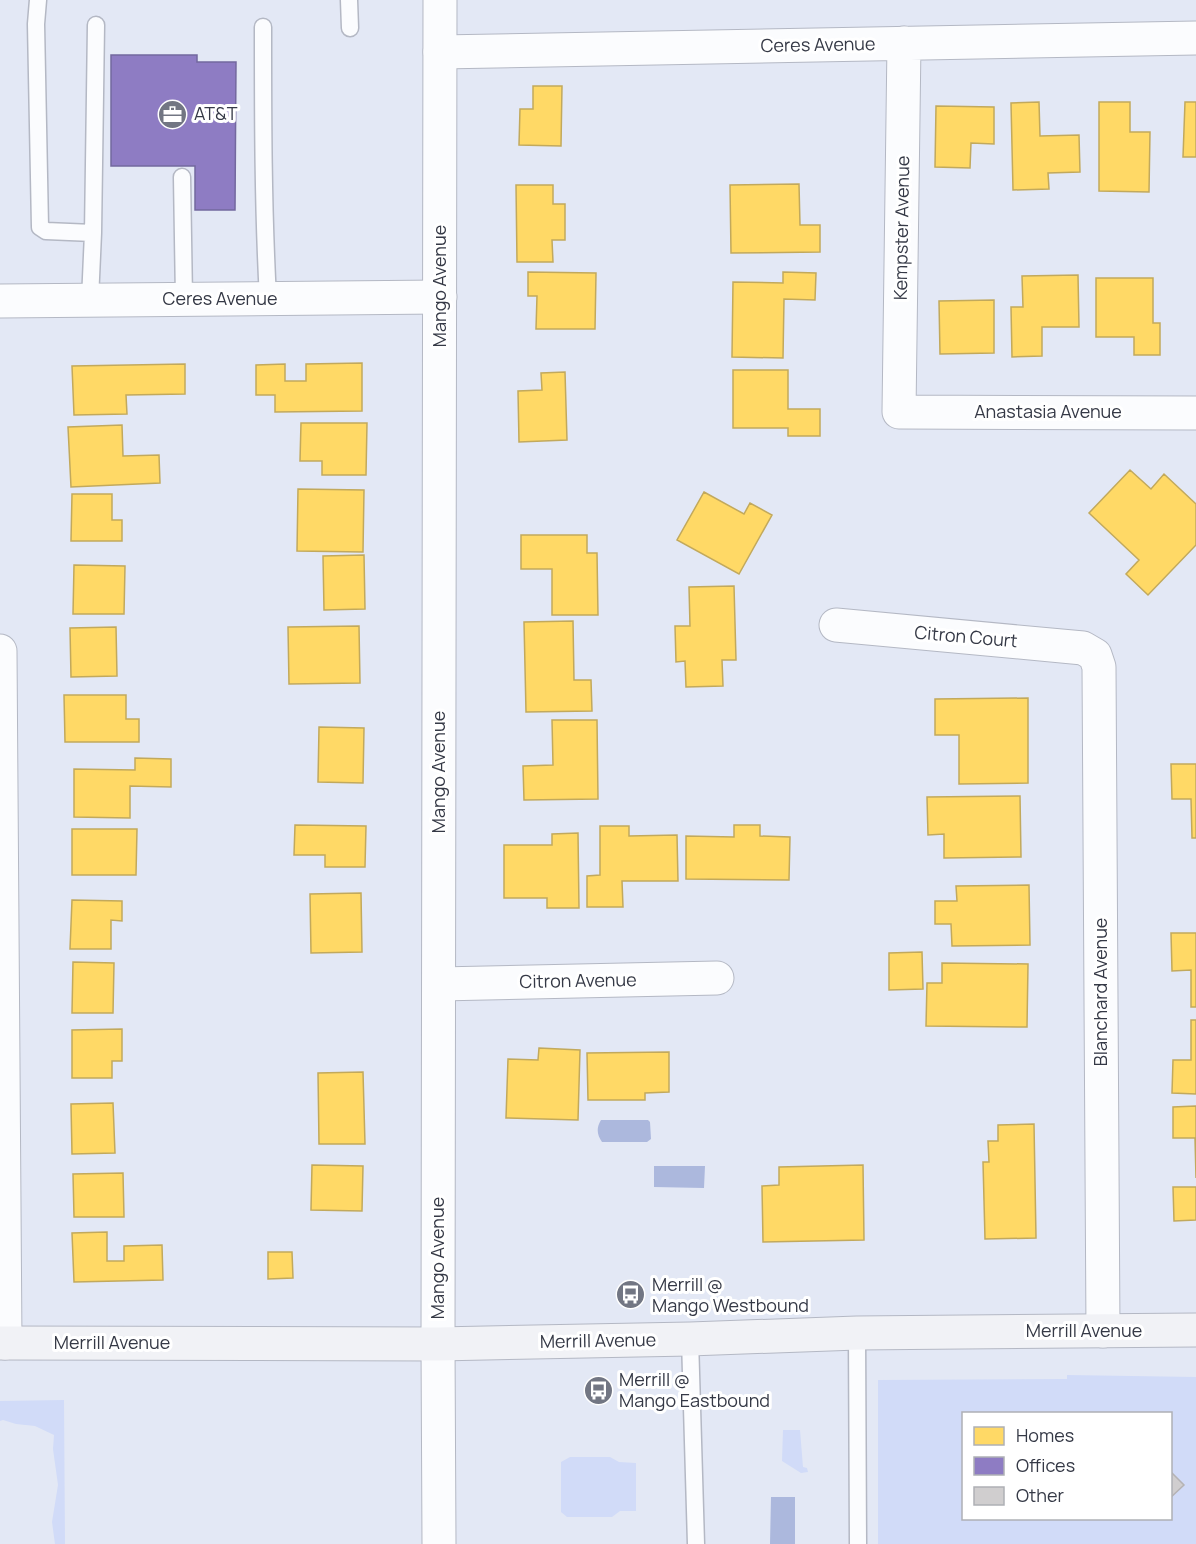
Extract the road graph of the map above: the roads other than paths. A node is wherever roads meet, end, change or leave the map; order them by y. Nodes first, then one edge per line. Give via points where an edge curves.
1 (38, 0) edge
2 (349, 0) edge
3 (440, 0) edge
4 (96, 25) dead end
5 (263, 27) dead end
6 (350, 28) dead end
7 (1196, 39) edge
8 (904, 43) junction
9 (440, 52) junction
10 (182, 177) dead end
11 (93, 233) junction
12 (440, 297) junction
13 (268, 298) junction
14 (184, 299) junction
15 (90, 300) junction
16 (0, 301) edge
17 (899, 412) joint
18 (1196, 413) edge
19 (836, 625) dead end
20 (0, 651) edge
21 (1095, 655) joint
22 (717, 978) dead end
23 (439, 984) junction
24 (1196, 1330) edge
25 (1103, 1331) junction
26 (857, 1333) junction
27 (690, 1339) junction
28 (3, 1343) edge
29 (438, 1344) junction
30 (439, 1544) edge
31 (696, 1544) edge
32 (858, 1544) edge

1 - 11 lane via 40,227 46,231
2 - 6 lane
3 - 9 street, Mango Avenue
4 - 11 lane
5 - 13 lane
7 - 8 street, Ceres Avenue
8 - 9 street, Ceres Avenue
8 - 17 street, Kempster Avenue
9 - 12 street, Mango Avenue
10 - 14 lane
11 - 15 lane
12 - 13 street, Ceres Avenue
12 - 23 street, Mango Avenue
13 - 14 street, Ceres Avenue
14 - 15 street, Ceres Avenue
15 - 16 street, Ceres Avenue
17 - 18 street, Anastasia Avenue
19 - 21 street, Citron Court via 1083,648
20 - 28 street
21 - 25 street, Blanchard Avenue via 1099,667
22 - 23 street, Citron Avenue
23 - 29 street, Mango Avenue
24 - 25 main road, Merrill Avenue
25 - 26 main road, Merrill Avenue
26 - 27 main road, Merrill Avenue
26 - 32 lane
27 - 29 main road, Merrill Avenue
27 - 31 lane
28 - 29 main road, Merrill Avenue
29 - 30 street, Mango Avenue

